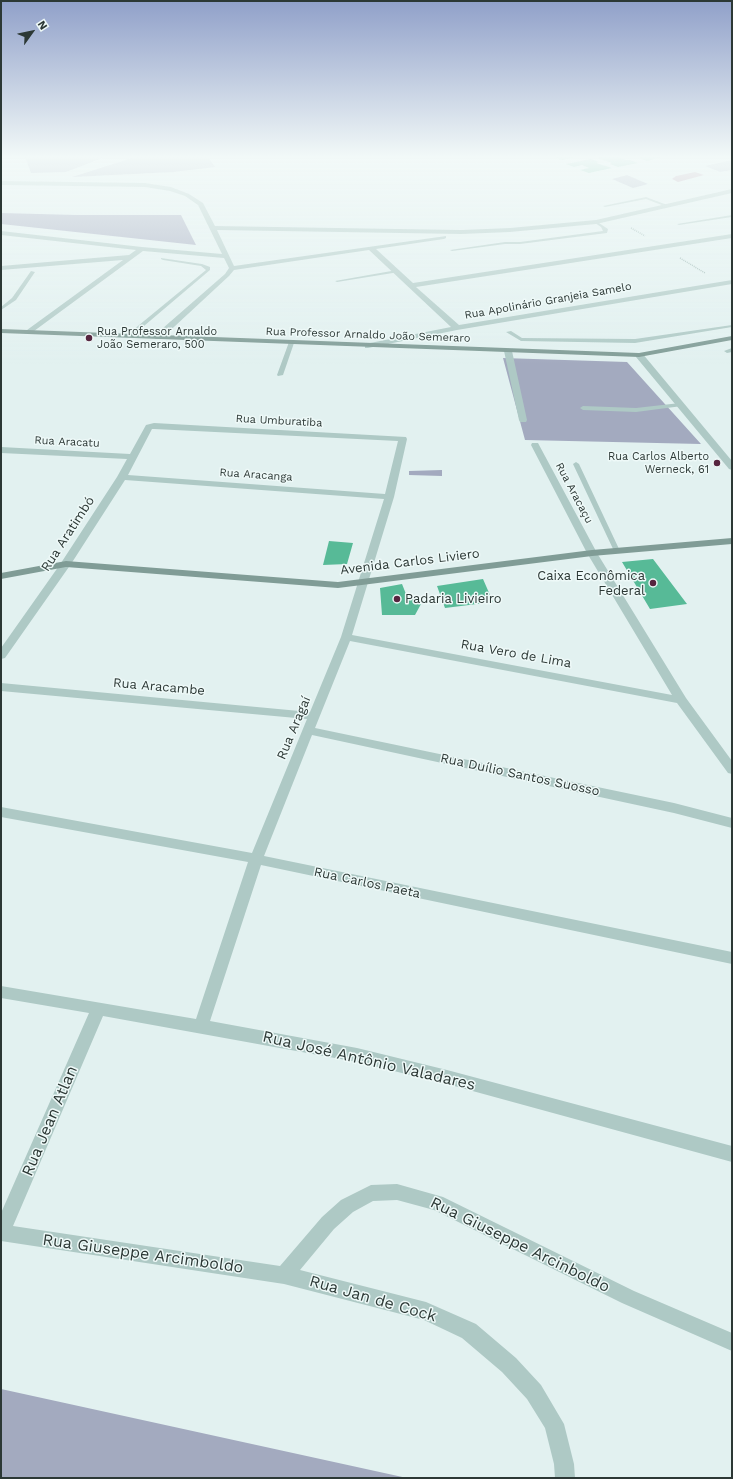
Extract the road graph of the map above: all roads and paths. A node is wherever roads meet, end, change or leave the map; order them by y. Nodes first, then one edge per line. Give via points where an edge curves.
1 (551, 226) edge
2 (601, 226) edge
3 (214, 228) joint
4 (461, 232) junction
5 (1, 233) edge
6 (732, 236) edge
7 (372, 249) junction
8 (142, 250) junction
9 (452, 250) dead end
10 (225, 256) junction
11 (133, 257) junction
12 (163, 259) dead end
13 (1, 268) edge
14 (232, 268) junction
15 (33, 272) dead end
16 (397, 272) junction
17 (337, 281) dead end
18 (732, 282) edge
19 (413, 286) junction
20 (1, 309) edge
21 (732, 326) edge
22 (457, 328) junction
23 (1, 331) edge
24 (30, 332) junction
25 (509, 332) dead end
26 (129, 336) junction
27 (158, 336) junction
28 (732, 338) edge
29 (291, 342) junction
30 (368, 346) junction
31 (508, 351) junction
32 (639, 355) junction
33 (280, 375) dead end
34 (680, 405) junction
35 (583, 408) dead end
36 (523, 420) dead end
37 (154, 426) joint
38 (402, 439) joint
39 (535, 445) dead end
40 (1, 450) edge
41 (132, 457) junction
42 (576, 464) dead end
43 (732, 468) edge
44 (122, 477) junction
45 (389, 497) junction
46 (732, 541) edge
47 (617, 551) junction
48 (592, 553) junction
49 (66, 564) junction
50 (1, 576) edge
51 (363, 582) junction
52 (346, 637) junction
53 (1, 656) edge
54 (1, 687) edge
55 (681, 700) junction
56 (315, 716) junction
57 (308, 730) junction
58 (732, 770) edge
59 (1, 812) edge
60 (732, 823) edge
61 (256, 860) junction
62 (732, 958) edge
63 (1, 992) edge
64 (99, 1008) junction
65 (201, 1026) junction
66 (732, 1154) edge
67 (1, 1233) edge
68 (284, 1275) junction
69 (732, 1342) edge
70 (565, 1478) edge

1 - 4 street
2 - 9 lane via 605,232
3 - 4 street
3 - 10 street
4 - 7 street
5 - 8 street
6 - 19 street
7 - 14 street
7 - 16 street
8 - 10 street
8 - 11 street
10 - 14 street
11 - 13 street
11 - 24 street
12 - 26 lane via 202,265 208,270
14 - 27 street
15 - 20 lane via 14,299
16 - 17 lane
16 - 19 street
18 - 22 street, Rua Apolinário Granjeia Samelo
19 - 22 street
21 - 25 lane via 635,341 521,339
22 - 30 street, Rua Apolinário Granjeia Samelo
23 - 24 main road, Rua Professor Arnaldo João Semeraro
24 - 26 main road, Rua Professor Arnaldo João Semeraro
26 - 27 main road, Rua Professor Arnaldo João Semeraro
27 - 29 main road, Rua Professor Arnaldo João Semeraro
28 - 32 main road, Rua Professor Arnaldo João Semeraro
29 - 30 main road, Rua Professor Arnaldo João Semeraro
29 - 33 lane
30 - 31 main road, Rua Professor Arnaldo João Semeraro
31 - 32 main road, Rua Professor Arnaldo João Semeraro
31 - 36 street
32 - 34 street
34 - 35 lane via 636,410
34 - 43 street
37 - 38 street, Rua Umburatiba
37 - 41 street, Rua Aratimbó via 148,428
38 - 45 street, Rua Aragaí
39 - 48 street, Rua Aracaçu
40 - 41 street, Rua Aracatu
41 - 44 street, Rua Aratimbó
42 - 47 lane
44 - 45 street, Rua Aracanga
44 - 49 street, Rua Aratimbó
45 - 51 street, Rua Aragaí
46 - 47 main road, Avenida Carlos Liviero
47 - 48 main road, Avenida Carlos Liviero
48 - 51 main road, Avenida Carlos Liviero
48 - 55 street, Rua Aracaçu
49 - 50 main road, Avenida Carlos Liviero
49 - 51 main road, Avenida Carlos Liviero via 338,585
49 - 53 street, Rua Aratimbó
51 - 52 street, Rua Aragaí
52 - 55 street, Rua Vero de Lima
52 - 56 street, Rua Aragaí
54 - 56 street, Rua Aracambe
55 - 58 street, Rua Aracaçu
56 - 57 street, Rua Aragaí
57 - 60 street, Rua Duílio Santos Suosso via 674,808
57 - 61 street, Rua Aragaí
59 - 61 street, Rua Carlos Paeta
61 - 62 street, Rua Carlos Paeta
61 - 65 street, Rua Aragaí
63 - 64 street, Rua José Antônio Valadares
64 - 65 street, Rua José Antônio Valadares
64 - 67 street, Rua Jean Atlan
65 - 66 street, Rua José Antônio Valadares via 357,1056 447,1077
67 - 68 street, Rua Giuseppe Arcimboldo
68 - 69 street, Rua Giuseppe Arcinboldo via 328,1223 347,1206 371,1193 397,1192 437,1203 628,1297
68 - 70 street, Rua Jan de Cock via 426,1311 469,1331 509,1365 534,1392 554,1424

